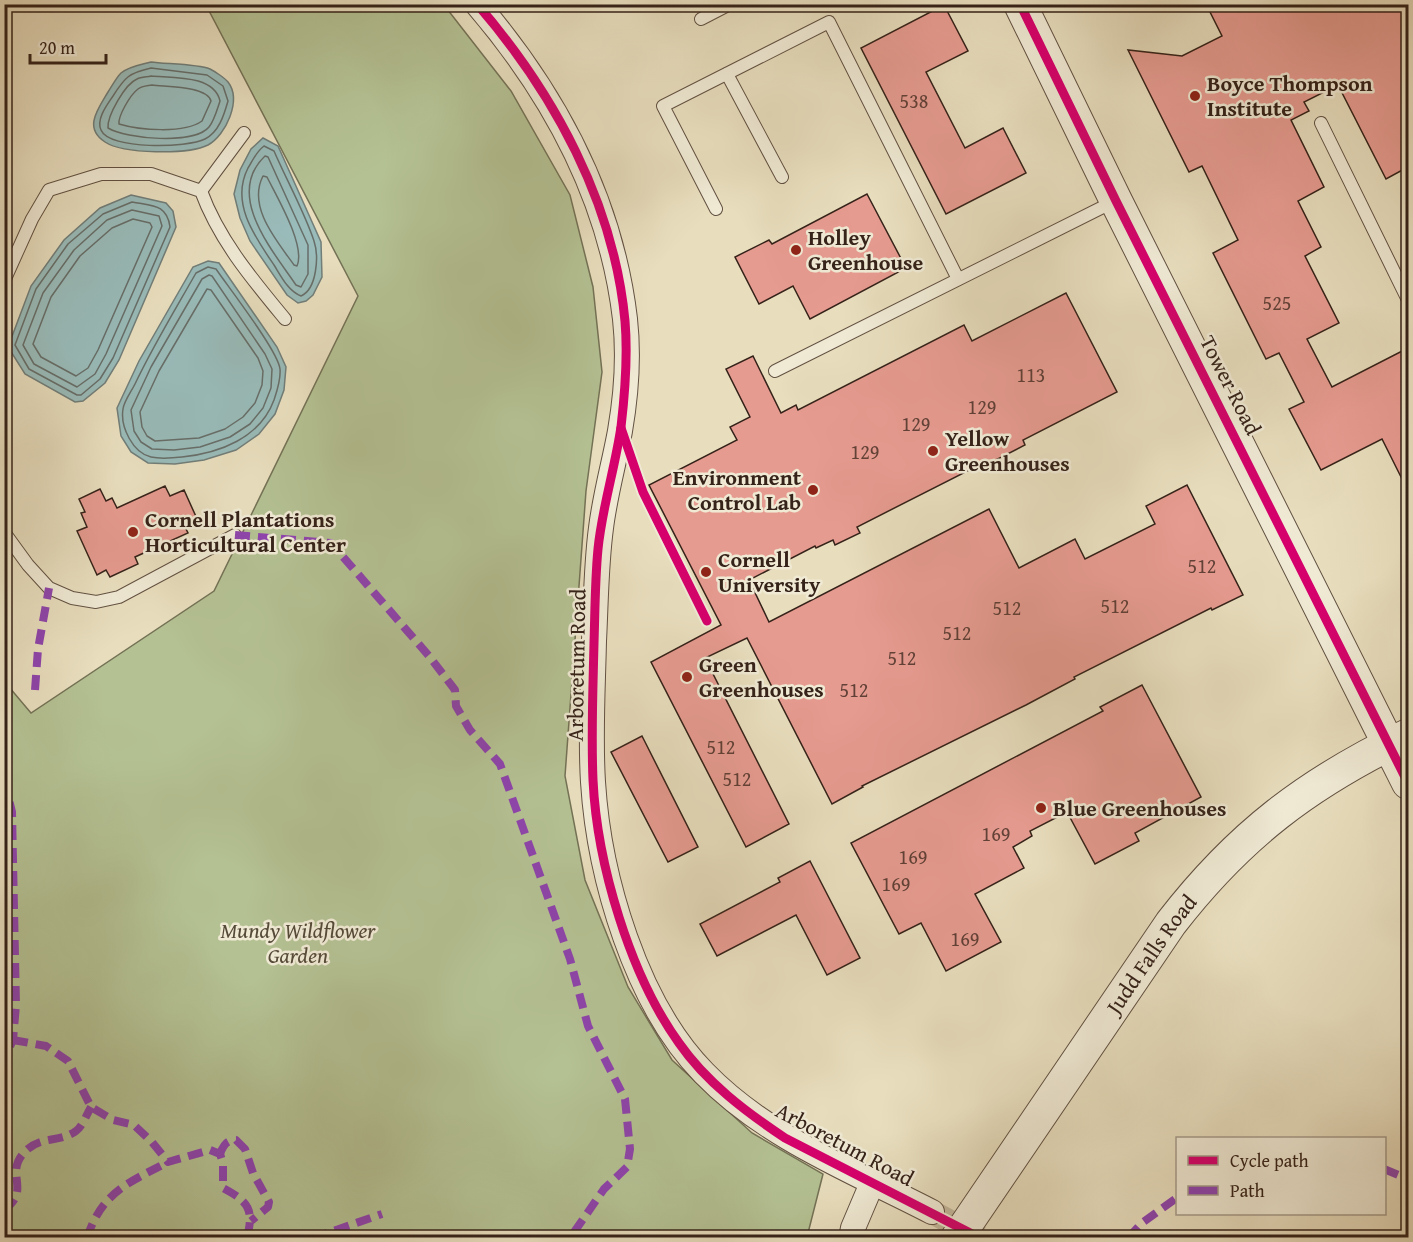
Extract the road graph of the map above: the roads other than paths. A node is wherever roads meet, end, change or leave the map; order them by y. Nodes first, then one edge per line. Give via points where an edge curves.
1 (477, 4) edge
2 (730, 4) edge
3 (1020, 4) edge
4 (701, 19) dead end
5 (727, 74) junction
6 (1321, 123) dead end
7 (244, 133) dead end
8 (782, 177) dead end
9 (201, 191) junction
10 (1116, 201) junction
11 (716, 209) dead end
12 (958, 279) junction
13 (4, 281) edge
14 (1408, 300) edge
15 (285, 319) dead end
16 (775, 371) dead end
17 (4, 532) edge
18 (235, 535) dead end
19 (1398, 740) edge
20 (1408, 783) edge
21 (873, 1181) junction
22 (932, 1212) tunnel mouth
23 (851, 1238) edge
24 (957, 1238) edge

1 - 21 street, Arboretum Road via 516,52 584,167 608,233 622,300 626,368 621,428 598,550 592,710 593,781 600,842 615,902 661,1017 703,1072 756,1119 785,1138
2 - 4 lane
3 - 10 street, Tower Road
5 - 8 lane
5 - 11 lane via 663,106
5 - 12 lane via 830,22
6 - 14 lane
7 - 9 lane
9 - 13 lane via 151,174 101,174 49,190
9 - 15 lane via 209,213 240,264
10 - 12 lane
10 - 19 street, Tower Road
12 - 16 lane
17 - 18 lane via 49,588 72,598 96,602 120,597
19 - 20 street, Tower Road
19 - 24 street, Judd Falls Road via 1336,773 1287,806 1240,844 1199,887
21 - 22 street, Arboretum Road
21 - 23 street

